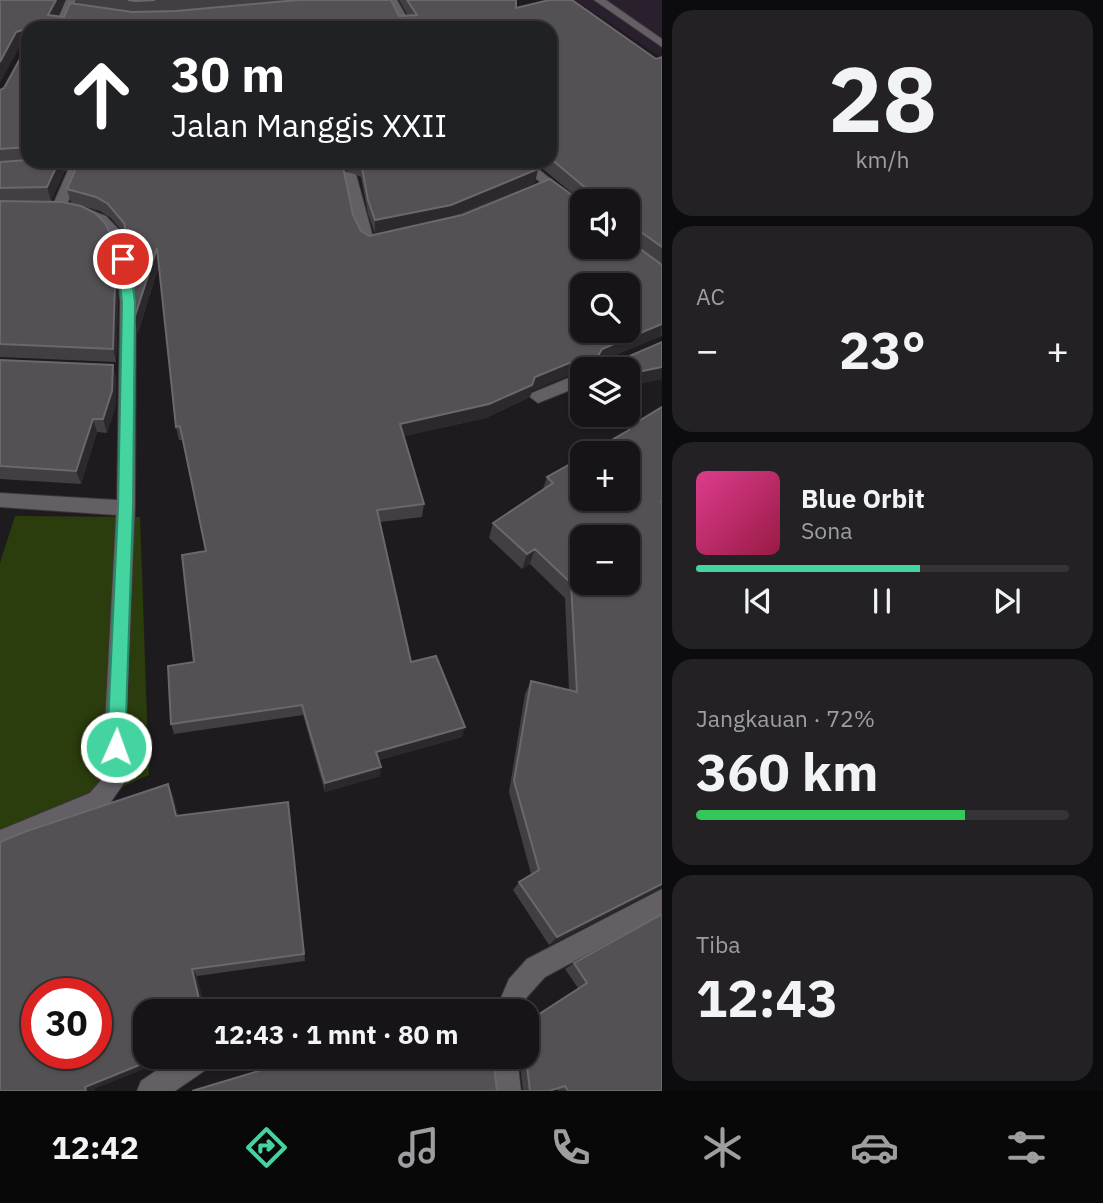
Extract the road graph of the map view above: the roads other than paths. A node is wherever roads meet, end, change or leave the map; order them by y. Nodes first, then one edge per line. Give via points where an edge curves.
1 (391, 0) edge
2 (599, 0) edge
3 (69, 5) edge
4 (79, 11) edge
5 (403, 21) edge
6 (662, 44) edge
7 (21, 168) edge
8 (75, 168) edge
9 (526, 168) edge
10 (0, 169) edge
11 (306, 170) edge
12 (570, 205) edge
13 (400, 236) edge
14 (570, 383) edge
15 (538, 397) dead end
16 (0, 500) edge
17 (126, 508) junction
18 (0, 842) edge
19 (662, 901) edge
20 (513, 999) edge
21 (183, 1069) edge
22 (505, 1069) edge
23 (151, 1091) edge
24 (508, 1091) edge

1 - 5 street
2 - 6 street
3 - 4 street
7 - 10 street
8 - 17 street via 52,209 79,209 102,219 120,238 128,302 121,370
9 - 12 street via 541,188
11 - 13 street via 351,177 368,243
14 - 15 street
16 - 17 street
17 - 18 street via 113,783 98,801
19 - 20 street via 536,968
21 - 23 street
22 - 24 street

